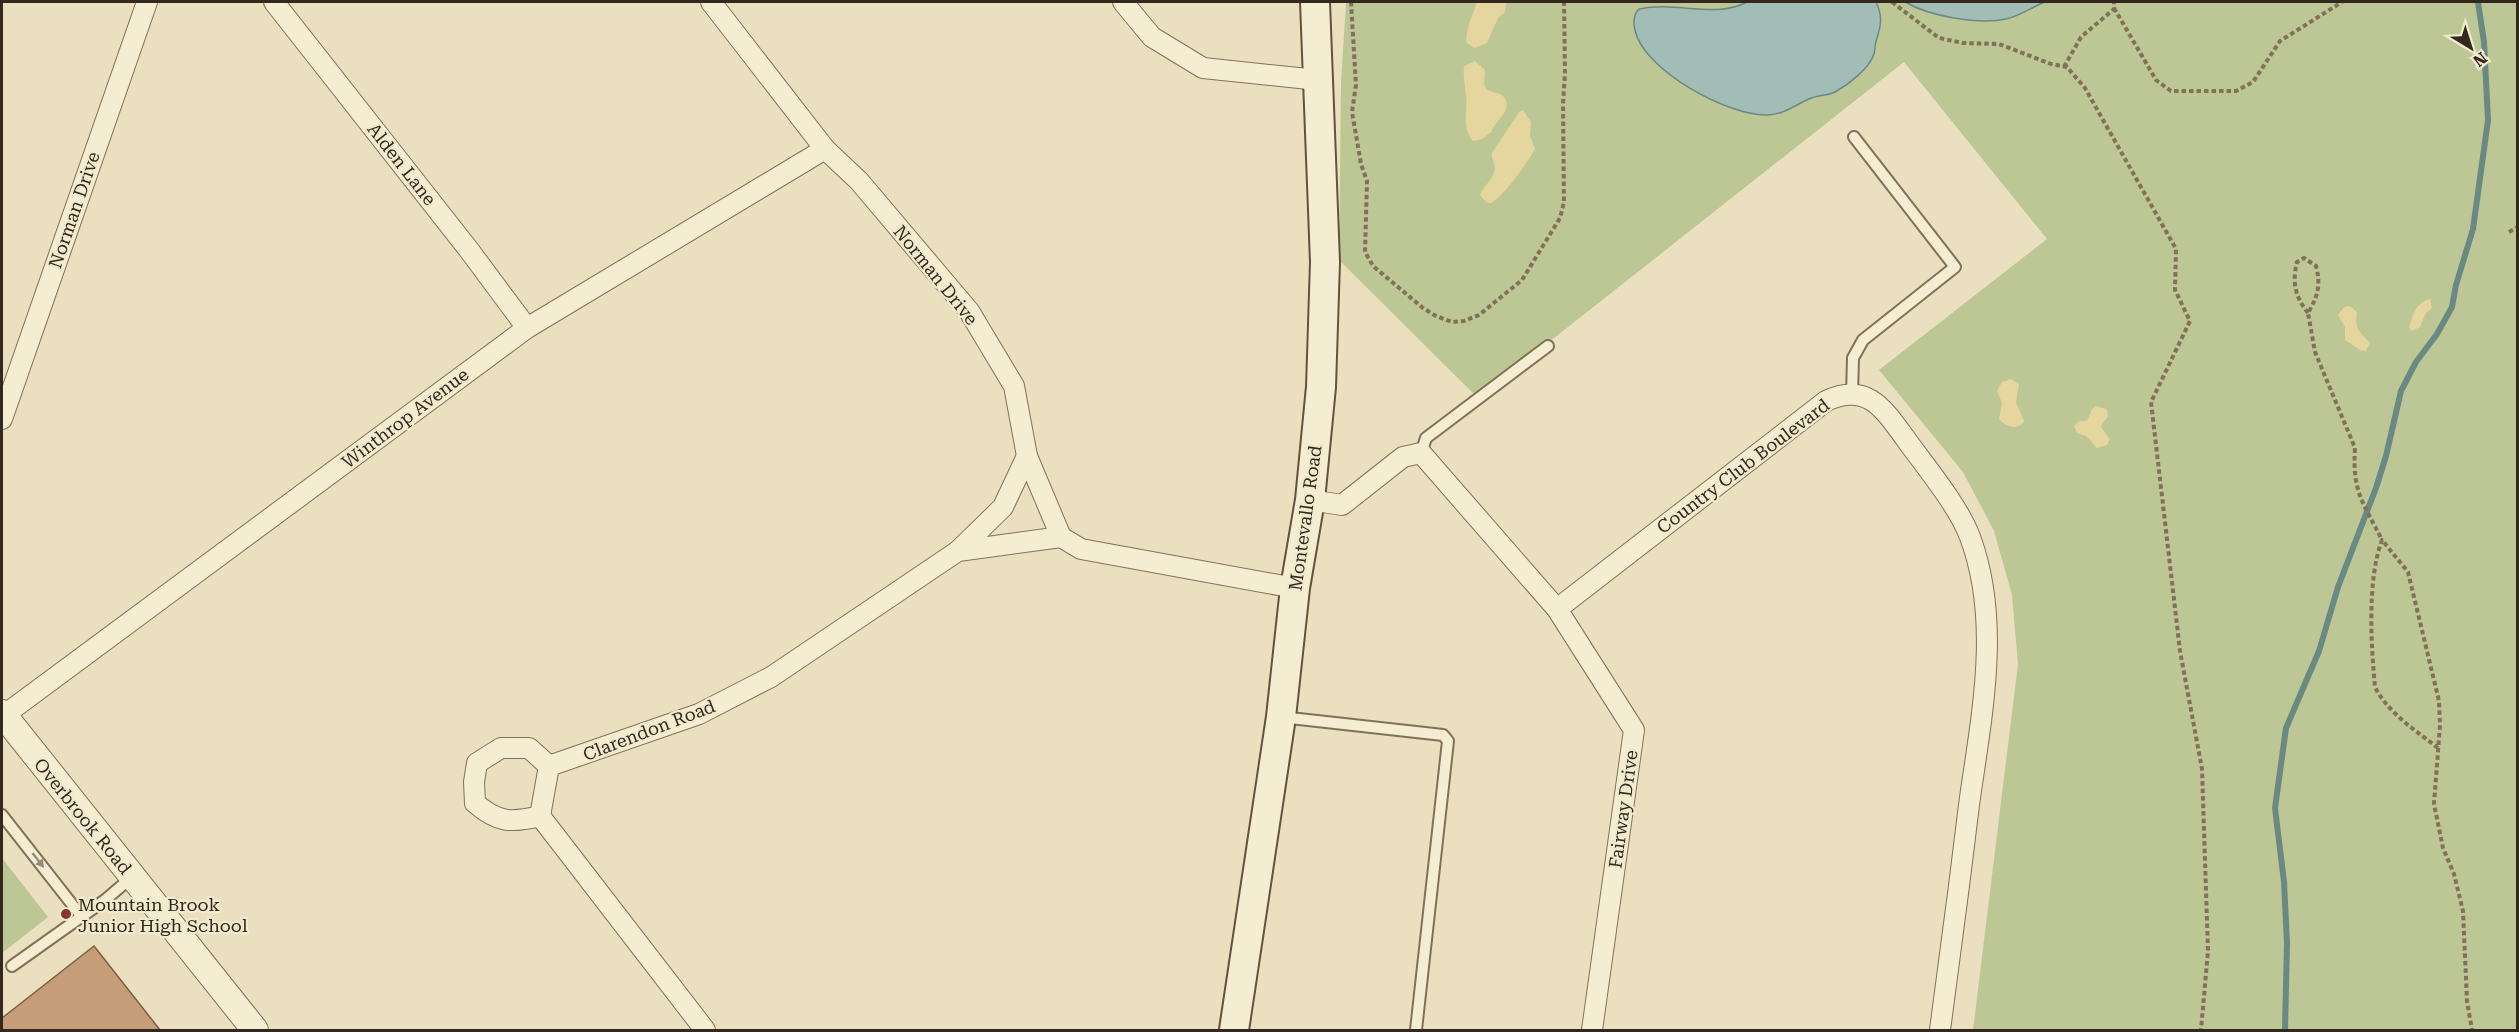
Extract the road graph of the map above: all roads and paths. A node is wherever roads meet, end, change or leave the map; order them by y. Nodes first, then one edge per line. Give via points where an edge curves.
1 (147, 2) edge
2 (274, 2) edge
3 (711, 2) edge
4 (1123, 2) edge
5 (1315, 2) edge
6 (1351, 2) edge
7 (1564, 2) edge
8 (1892, 2) edge
9 (2115, 2) edge
10 (2342, 2) edge
11 (2114, 8) junction
12 (2064, 67) junction
13 (1318, 80) junction
14 (1854, 137) dead end
15 (825, 148) junction
16 (2517, 227) edge
17 (2509, 232) dead end
18 (2308, 313) junction
19 (527, 328) junction
20 (1548, 346) dead end
21 (1852, 395) junction
22 (2, 419) edge
23 (1421, 453) junction
24 (1027, 456) junction
25 (1310, 500) junction
26 (1061, 537) junction
27 (2382, 540) junction
28 (958, 551) junction
29 (1295, 588) junction
30 (1557, 609) junction
31 (2, 715) edge
32 (1281, 717) junction
33 (2438, 748) junction
34 (549, 766) junction
35 (2, 815) edge
36 (540, 816) junction
37 (132, 877) junction
38 (82, 917) junction
39 (12, 966) dead end
40 (255, 1030) edge
41 (705, 1030) edge
42 (1234, 1030) edge
43 (1416, 1030) edge
44 (1592, 1030) edge
45 (1940, 1030) edge
46 (2201, 1030) edge
47 (2472, 1030) edge

1 - 22 street, Norman Drive
2 - 19 street, Alden Lane
3 - 15 street, Norman Drive
4 - 13 street via 1152,37 1203,68
5 - 13 main road, Montevallo Road
6 - 7 path via 1356,85 1352,112 1367,181 1365,252 1373,266 1423,308 1452,322 1479,315 1522,280 1560,218 1564,202
8 - 12 path via 1939,38 2000,44
9 - 11 path
10 - 11 path via 2280,41 2253,82 2236,91 2171,91 2156,80
11 - 12 path via 2082,37
12 - 46 path via 2085,88 2176,249 2175,290 2190,321 2151,402 2180,651 2202,769 2208,951
13 - 25 main road, Montevallo Road via 1325,262 1322,387
14 - 21 lane via 1955,267 1863,340 1853,358
15 - 19 street, Winthrop Avenue
15 - 24 street, Norman Drive via 859,181 969,311 1014,387
16 - 17 path
18 - 18 path via 2320,283 2316,266 2304,258 2294,273 2295,287 2298,301
18 - 27 path via 2315,352 2355,448 2358,496
19 - 31 street, Winthrop Avenue
20 - 23 lane via 1426,438
21 - 30 street, Country Club Boulevard via 1826,401
21 - 45 street, Country Club Boulevard via 1872,399 1889,416 1942,489 1970,535 1987,600 1986,678
23 - 25 street via 1403,457 1342,505
23 - 30 street
24 - 26 street, Norman Drive
24 - 28 street via 1004,507
25 - 29 main road, Montevallo Road
26 - 28 street, Clarendon Road
26 - 29 street via 1081,549
27 - 33 path via 2408,572 2439,701
27 - 33 path via 2373,584 2375,687 2390,709
28 - 34 street, Clarendon Road via 771,677 699,714
29 - 32 main road, Montevallo Road
30 - 44 street, Fairway Drive via 1634,730
31 - 37 street, Overbrook Road
32 - 42 main road, Montevallo Road
32 - 43 lane via 1443,735 1448,741
33 - 47 path via 2436,822 2463,911
34 - 36 street
34 - 36 street via 530,748 501,748 477,763 475,803 490,816 520,821
35 -> 38 lane
36 - 41 street
37 - 38 lane
37 - 40 street, Overbrook Road
38 - 39 lane

